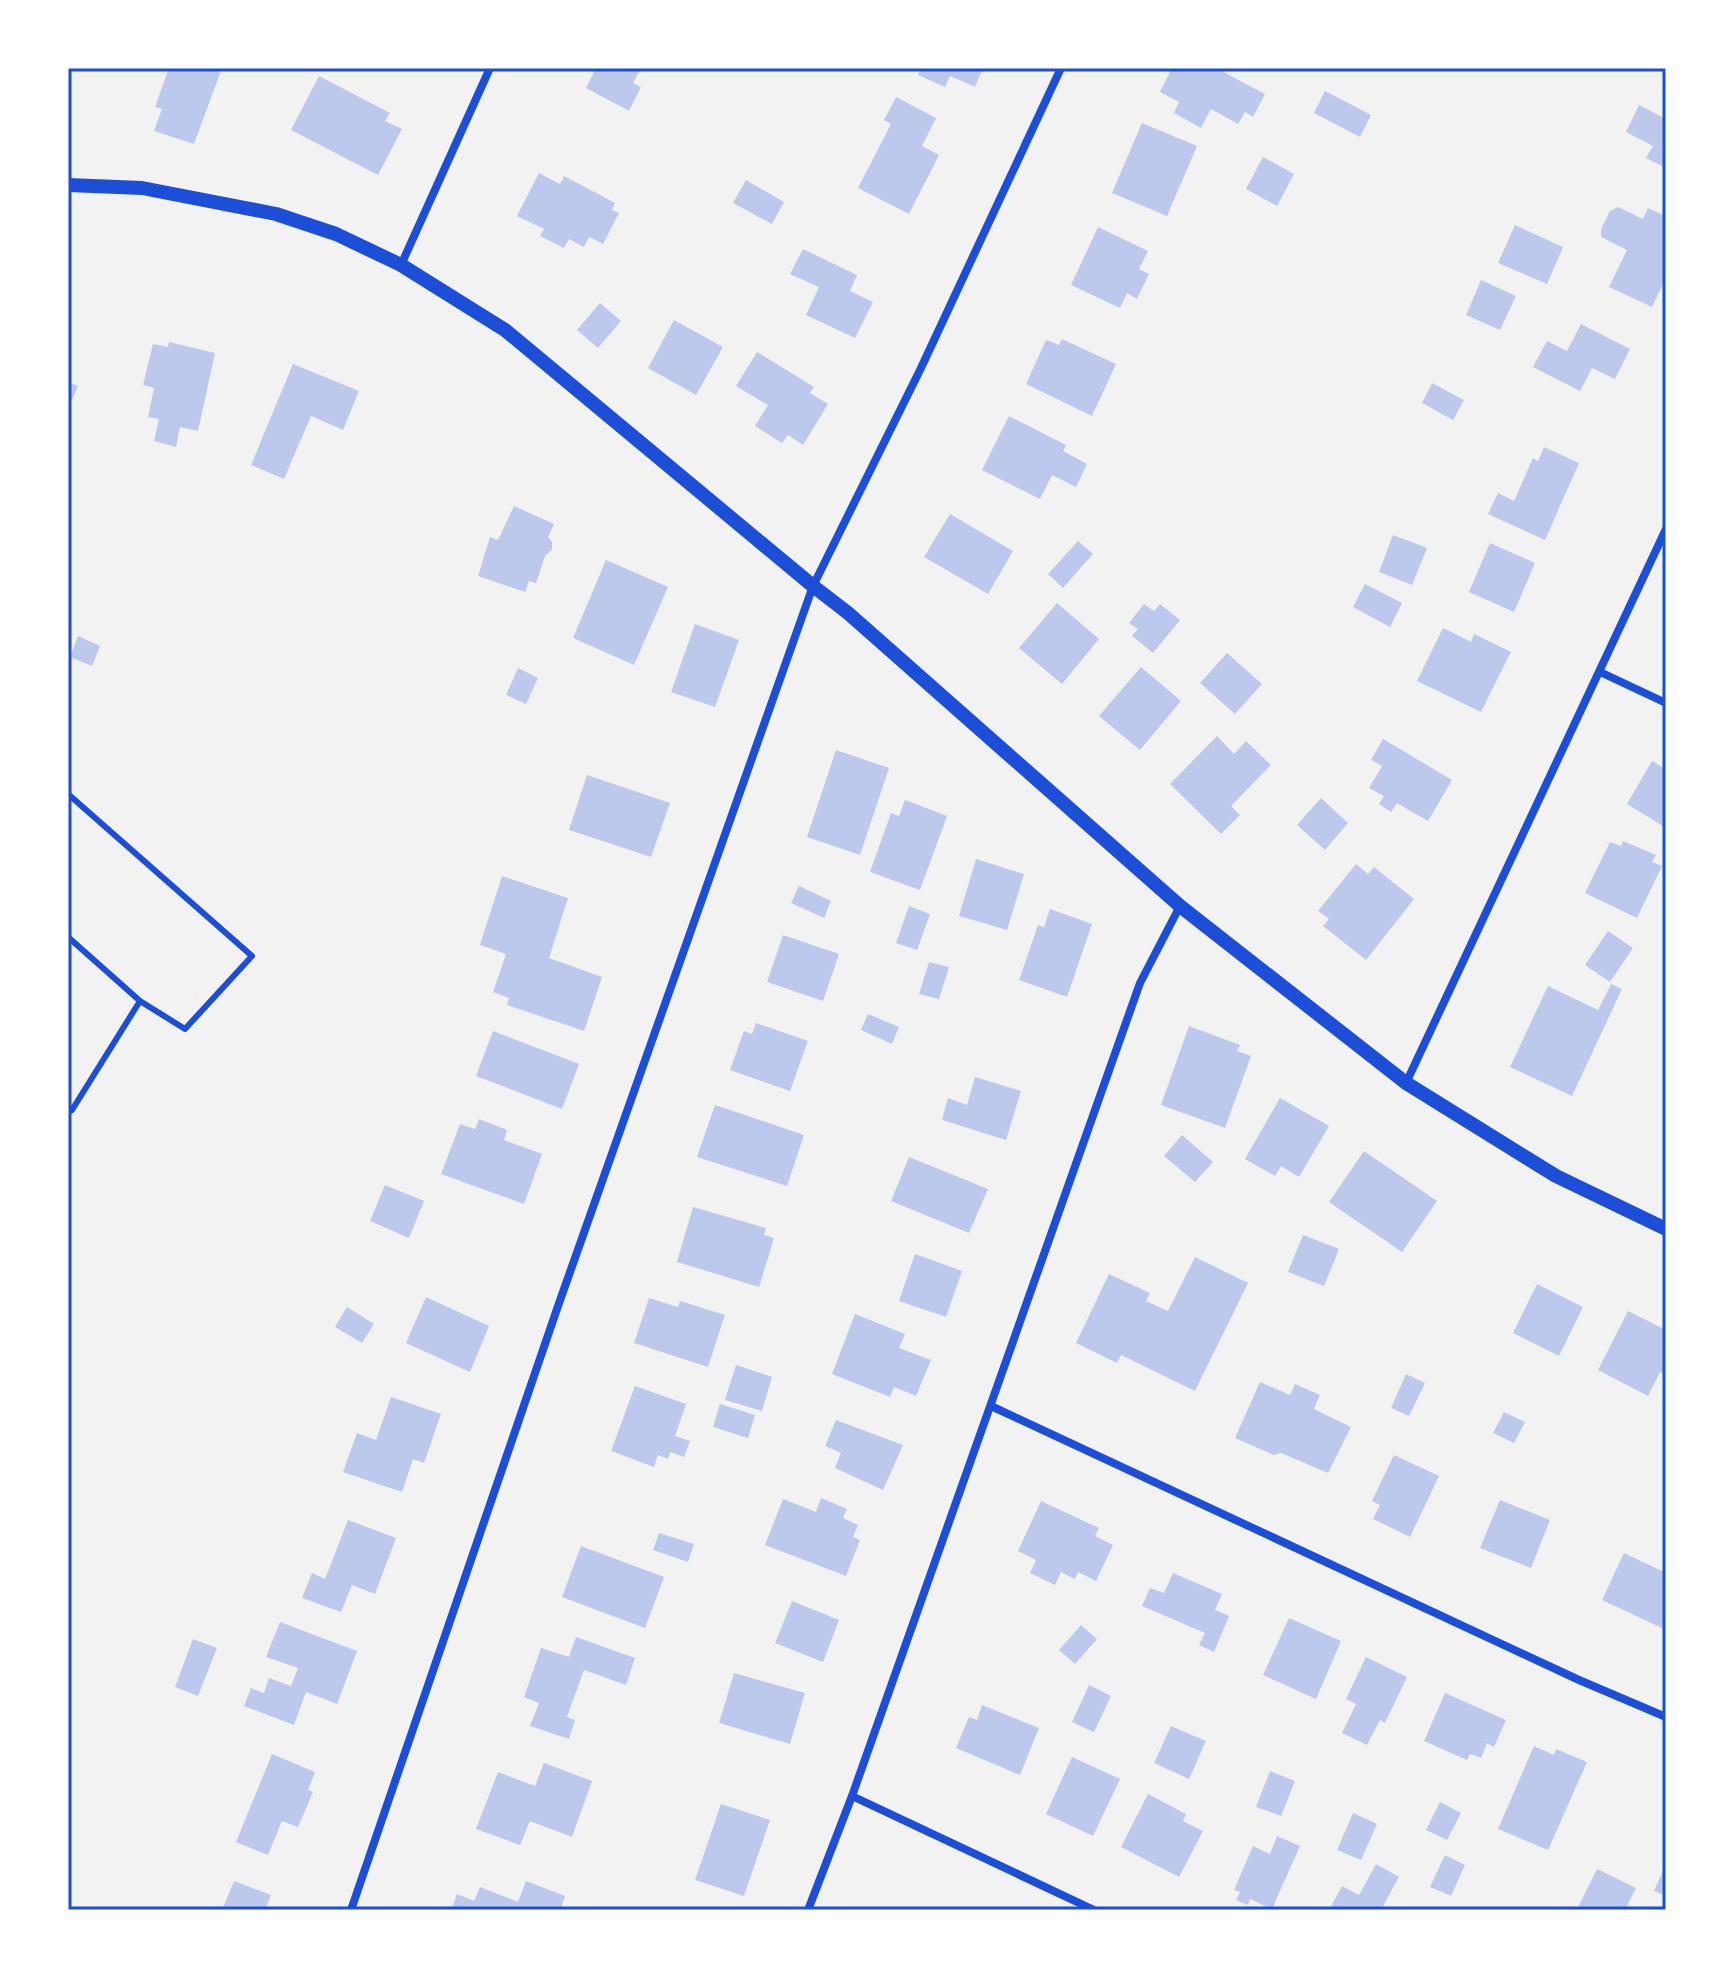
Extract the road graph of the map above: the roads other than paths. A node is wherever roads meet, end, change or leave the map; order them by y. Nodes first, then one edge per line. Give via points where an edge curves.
1 (490, 68) edge
2 (1061, 68) edge
3 (68, 185) edge
4 (401, 265) junction
5 (1666, 529) edge
6 (813, 586) junction
7 (1600, 672) junction
8 (1666, 703) edge
9 (68, 794) edge
10 (1180, 906) junction
11 (68, 937) edge
12 (140, 1001) junction
13 (1406, 1083) junction
14 (68, 1112) edge
15 (1666, 1229) edge
16 (991, 1406) junction
17 (1666, 1717) edge
18 (852, 1796) junction
19 (351, 1910) edge
20 (808, 1910) edge
21 (1094, 1910) edge

1 - 4 street
2 - 6 street
3 - 4 street via 142,188 276,214 336,234
4 - 6 street via 505,330
5 - 7 street
6 - 10 street
6 - 19 street
7 - 8 street
7 - 13 street
9 - 12 lane via 252,956 185,1029
10 - 13 street
10 - 16 street via 1140,983
11 - 12 lane
12 - 14 lane
13 - 15 street via 1556,1176
16 - 17 street
16 - 18 street
18 - 20 street
18 - 21 street

